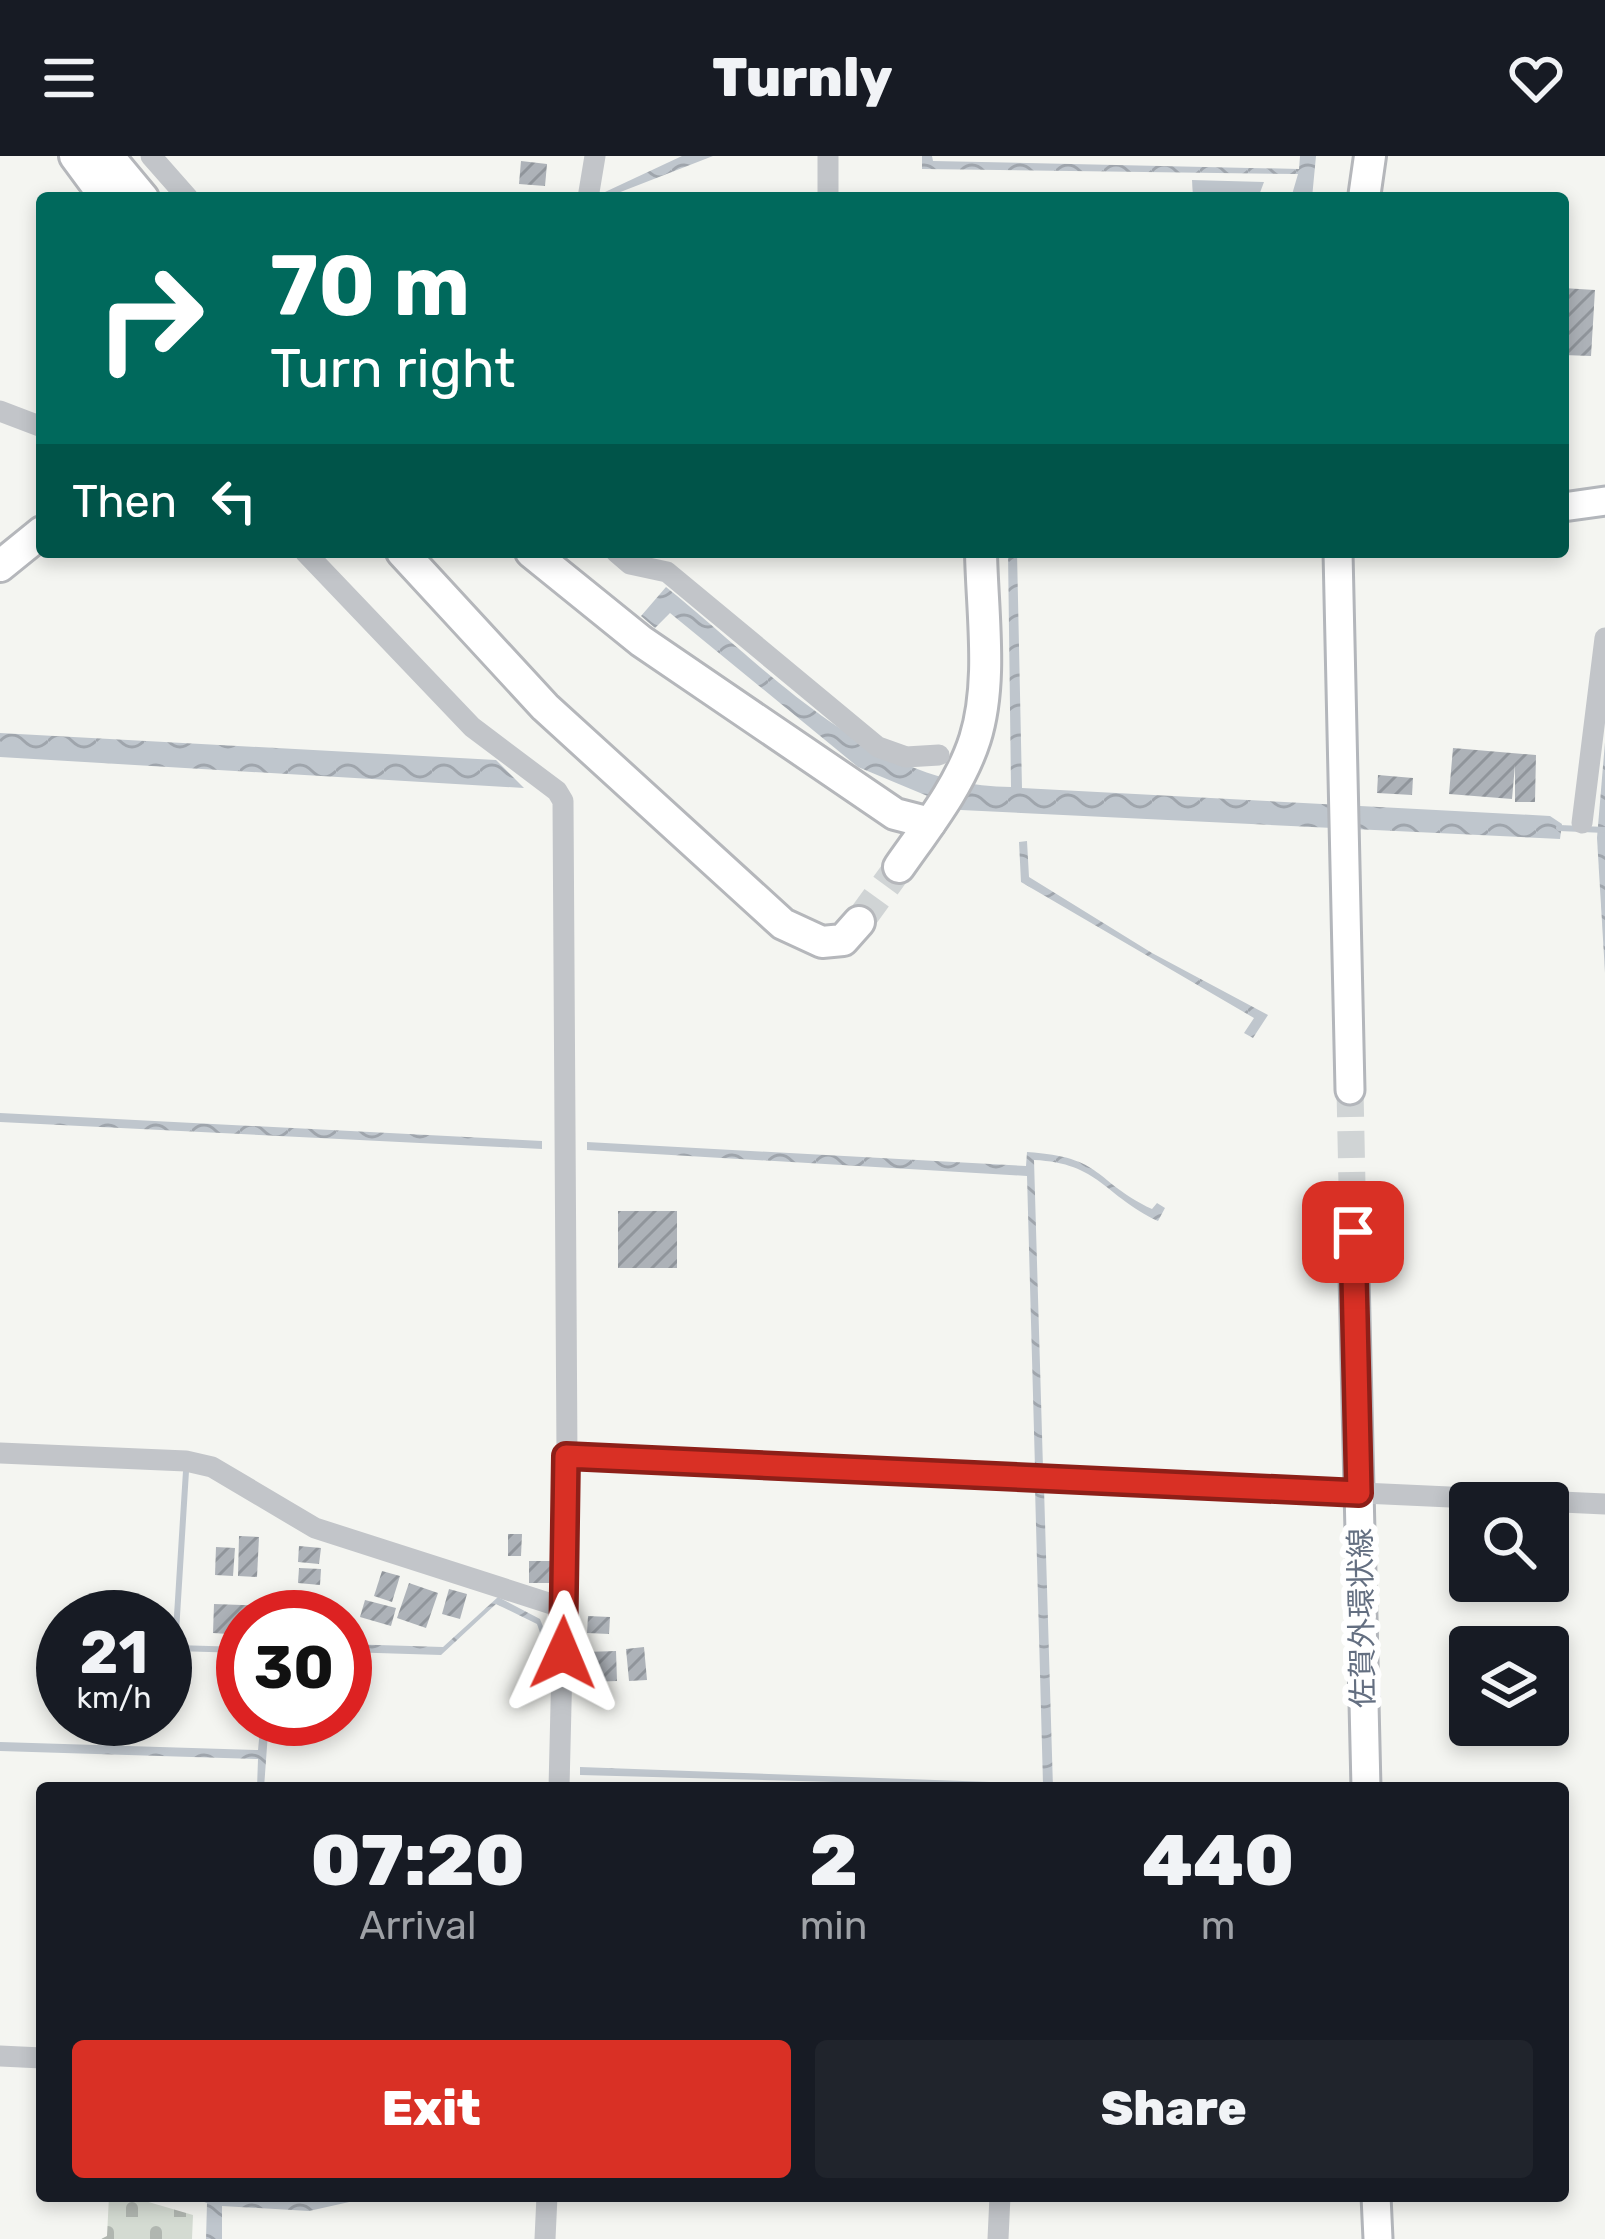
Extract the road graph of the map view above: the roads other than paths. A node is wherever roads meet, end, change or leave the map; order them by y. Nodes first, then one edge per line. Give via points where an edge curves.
1 (75, 156) edge
2 (108, 156) edge
3 (152, 156) edge
4 (595, 156) edge
5 (828, 156) edge
6 (1370, 156) edge
7 (102, 192) edge
8 (137, 192) edge
9 (183, 192) edge
10 (589, 192) edge
11 (828, 192) edge
12 (1365, 192) edge
13 (0, 411) edge
14 (36, 425) edge
15 (1605, 501) edge
16 (1569, 506) edge
17 (36, 537) edge
18 (311, 558) edge
19 (408, 558) edge
20 (538, 558) edge
21 (623, 558) edge
22 (982, 558) edge
23 (1338, 558) edge
24 (0, 566) edge
25 (1605, 638) edge
26 (939, 755) dead end
27 (930, 823) junction
28 (1582, 823) dead end
29 (899, 867) tunnel mouth
30 (860, 922) tunnel mouth
31 (1350, 1090) tunnel mouth
32 (1353, 1232) tunnel mouth
33 (0, 1453) edge
34 (566, 1456) junction
35 (1359, 1493) junction
36 (1605, 1504) edge
37 (564, 1608) junction
38 (559, 1782) edge
39 (1366, 1782) edge
40 (0, 2056) edge
41 (36, 2057) edge
42 (547, 2202) edge
43 (1000, 2202) edge
44 (1376, 2202) edge
45 (545, 2239) edge
46 (998, 2239) edge
47 (1378, 2239) edge

1 - 7 highway
2 - 8 highway
3 - 9 street
4 - 10 street
5 - 11 street
6 - 12 highway
13 - 14 street
15 - 16 main road
17 - 24 highway
18 - 34 street via 472,728 563,801
19 - 30 highway via 545,707 783,924 822,942 844,940
20 - 27 highway via 641,641 895,814
21 - 26 street via 667,572 878,747 906,757
22 - 27 highway via 977,734
23 - 31 main road
25 - 28 street
27 - 29 highway
32 - 35 main road, 佐賀外環状線
33 - 37 street via 212,1467 315,1528
34 - 35 street
34 - 37 street
35 - 36 street
35 - 39 main road, 佐賀外環状線
37 - 38 street
40 - 41 street
42 - 45 street
43 - 46 street
44 - 47 main road

